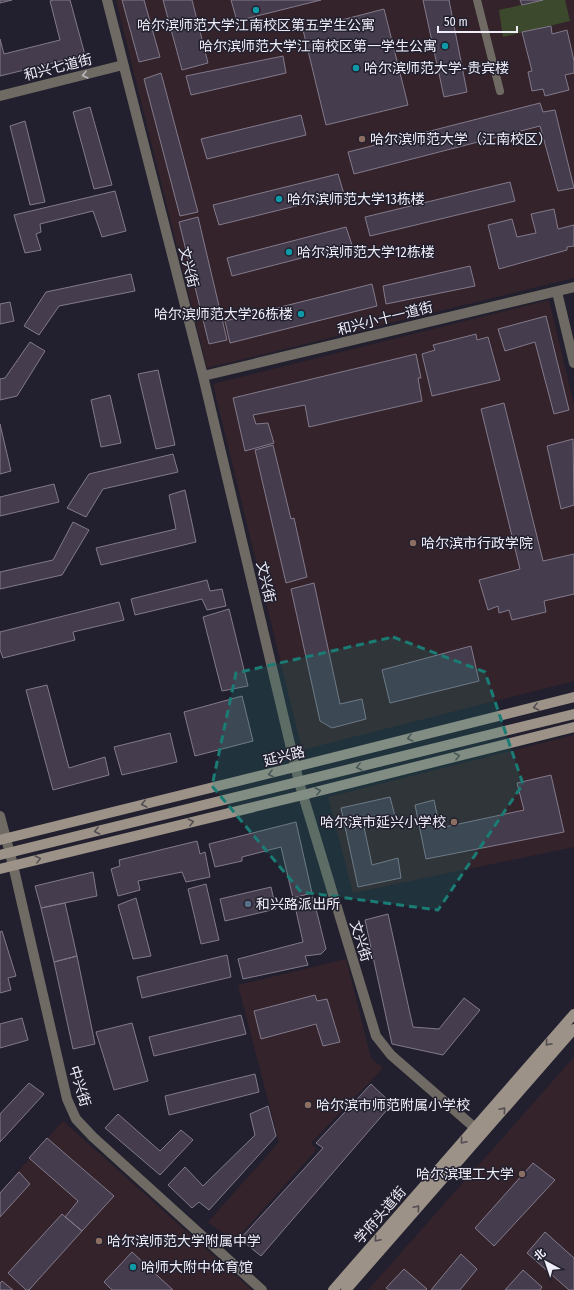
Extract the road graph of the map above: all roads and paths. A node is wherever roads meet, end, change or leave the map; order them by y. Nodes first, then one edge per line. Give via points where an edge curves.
1 (107, 0) edge
2 (477, 0) edge
3 (123, 65) junction
4 (500, 91) dead end
5 (0, 96) edge
6 (574, 287) edge
7 (557, 292) junction
8 (574, 363) edge
9 (203, 376) junction
10 (574, 697) edge
11 (574, 714) edge
12 (574, 727) edge
13 (296, 768) junction
14 (299, 782) junction
15 (303, 795) junction
16 (0, 816) edge
17 (3, 839) edge
18 (5, 854) edge
19 (13, 866) junction
20 (0, 869) edge
21 (574, 1014) edge
22 (574, 1029) edge
23 (475, 1128) junction
24 (262, 1290) edge
25 (333, 1290) edge
26 (346, 1290) edge

1 - 3 street, 文兴街
2 - 4 street
3 -> 5 street, 和兴七道街
3 - 9 street, 文兴街
6 - 7 street, 和兴小十一道街
7 - 8 street
7 - 9 street, 和兴小十一道街
9 - 13 street, 文兴街
10 -> 13 main road, 延兴路
11 -> 14 main road
15 -> 12 main road
13 - 14 street, 文兴街
13 -> 17 main road, 延兴路
14 - 15 street, 文兴街
14 -> 18 main road
19 -> 15 main road
15 - 23 street, 文兴街 via 376,1036 391,1055
16 - 17 street, 中兴街
17 - 18 street, 中兴街
18 - 19 street, 中兴街
19 - 20 main road
19 - 24 street, 中兴街 via 67,1099 76,1119
21 -> 23 main road, 学府头道街
26 -> 22 main road, 学府头道街
23 -> 25 main road, 学府头道街

